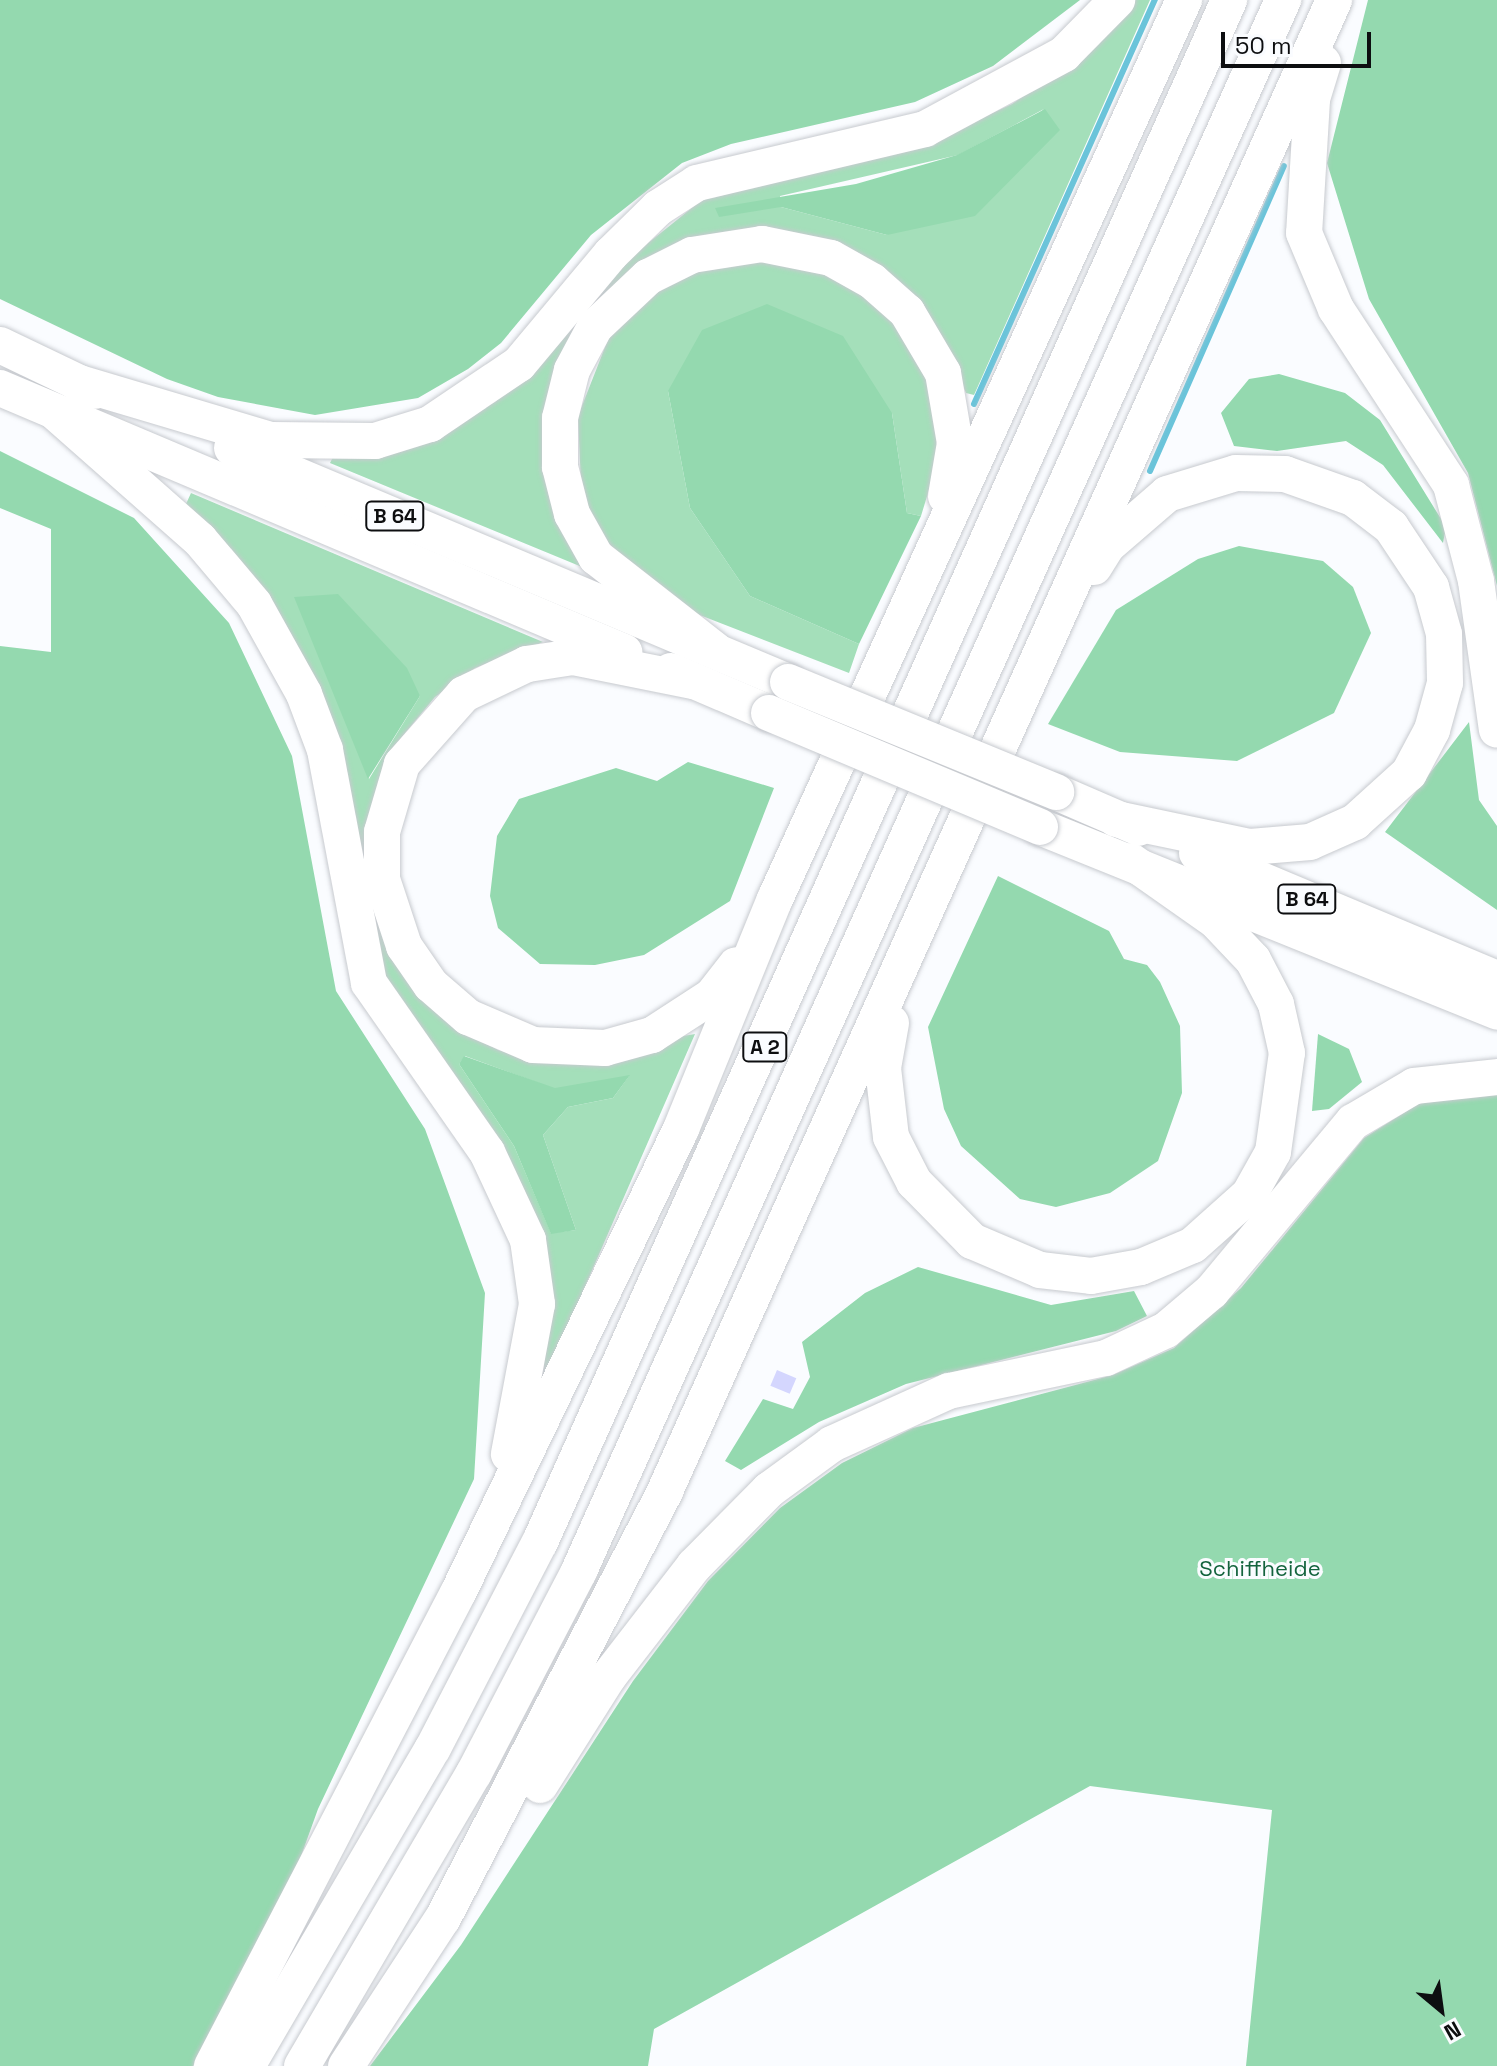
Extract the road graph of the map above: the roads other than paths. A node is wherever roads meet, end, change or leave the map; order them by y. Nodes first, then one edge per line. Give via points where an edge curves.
1 (1117, 0) edge
2 (1184, 0) edge
3 (1229, 0) edge
4 (1283, 0) edge
5 (1334, 0) edge
6 (1343, 0) edge
7 (0, 345) edge
8 (76, 382) junction
9 (0, 388) edge
10 (55, 412) junction
11 (907, 616) junction
12 (1047, 638) junction
13 (715, 650) junction
14 (693, 681) junction
15 (1497, 730) edge
16 (1116, 819) junction
17 (1131, 861) junction
18 (775, 899) junction
19 (921, 923) junction
20 (1497, 979) edge
21 (1497, 1012) edge
22 (1497, 1077) edge
23 (459, 1591) junction
24 (443, 1918) junction
25 (212, 2066) edge
26 (247, 2066) edge
27 (302, 2066) edge
28 (346, 2066) edge

1 - 8 highway via 1064,54 925,129 697,183 658,208 611,254 519,364 430,424 375,441 271,440
2 - 11 highway
3 - 26 highway, A 2 via 540,1542 433,1748
4 - 27 highway, A 2 via 579,1571 474,1773
5 - 12 highway
6 - 15 highway via 1312,100 1304,233 1336,309 1451,485 1476,581
7 - 8 highway, B 64
8 - 13 highway, B 64
9 - 10 highway, B 64
10 - 14 highway, B 64
10 - 23 highway via 200,540 283,652 325,750 369,983 487,1152 528,1240 537,1304 532,1359 504,1471
11 - 13 highway via 947,492 955,443 933,351 891,295 831,258 762,244 715,248 648,277 595,327 565,394 559,442 572,514 596,557
11 - 18 highway
12 - 16 highway via 1107,546 1147,507 1189,484 1236,473 1285,474 1353,498 1407,545 1431,587 1444,634 1440,707 1415,762 1375,808 1333,833 1282,847 1225,844
12 - 19 highway
13 - 16 highway, B 64, bridge
14 - 17 highway, B 64, bridge
14 - 18 highway via 550,660 483,682 445,709 402,764 386,809 382,879 394,924 416,966 468,1017 533,1045 581,1050 640,1039 694,1012 735,966
16 - 20 highway, B 64
17 - 19 highway via 1216,921 1253,960 1276,1004 1289,1078 1273,1152 1249,1195 1193,1245 1141,1267 1091,1276 1018,1264 950,1224 914,1182 891,1137 883,1068
17 - 21 highway, B 64
18 - 23 highway via 681,1129
19 - 24 highway via 652,1518
22 - 24 highway via 1414,1086 1353,1122 1212,1291 1166,1330 1106,1358 907,1407 832,1444 769,1490 694,1566 609,1676 497,1854
23 - 25 highway
24 - 28 highway

